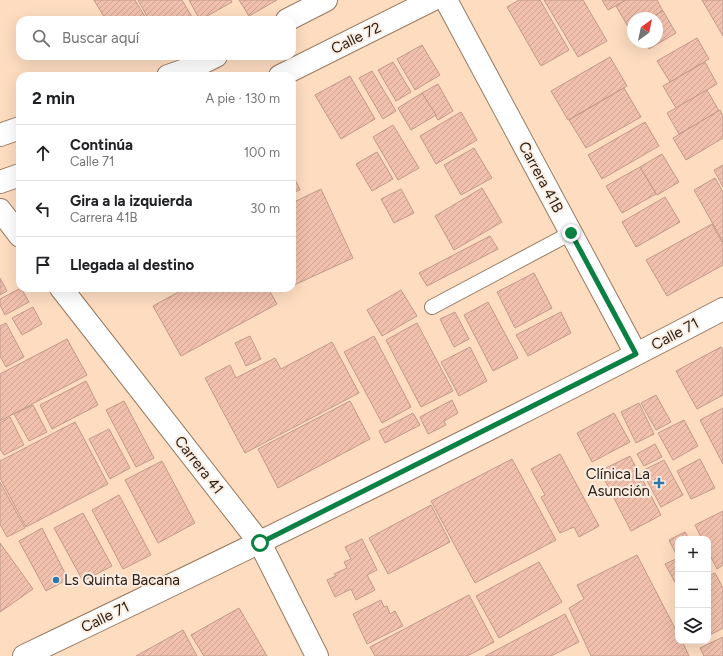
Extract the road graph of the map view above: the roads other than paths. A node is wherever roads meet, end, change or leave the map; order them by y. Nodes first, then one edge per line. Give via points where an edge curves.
1 (326, 0) edge
2 (432, 0) edge
3 (446, 0) edge
4 (295, 16) edge
5 (208, 60) edge
6 (180, 72) edge
7 (288, 72) edge
8 (16, 130) edge
9 (0, 136) edge
10 (16, 176) edge
11 (0, 182) edge
12 (0, 210) edge
13 (16, 231) edge
14 (571, 233) junction
15 (64, 292) edge
16 (432, 307) dead end
17 (723, 309) edge
18 (636, 354) junction
19 (260, 543) junction
20 (24, 656) edge
21 (317, 656) edge

1 - 4 street
2 - 7 street, Calle 72
3 - 14 street, Carrera 41B
5 - 6 street
8 - 9 street
10 - 11 street
12 - 13 street
14 - 16 lane
14 - 18 street, Carrera 41B
15 - 19 street, Carrera 41
17 - 18 street, Calle 71
18 - 19 street, Calle 71
19 - 20 street, Calle 71
19 - 21 street, Carrera 41

